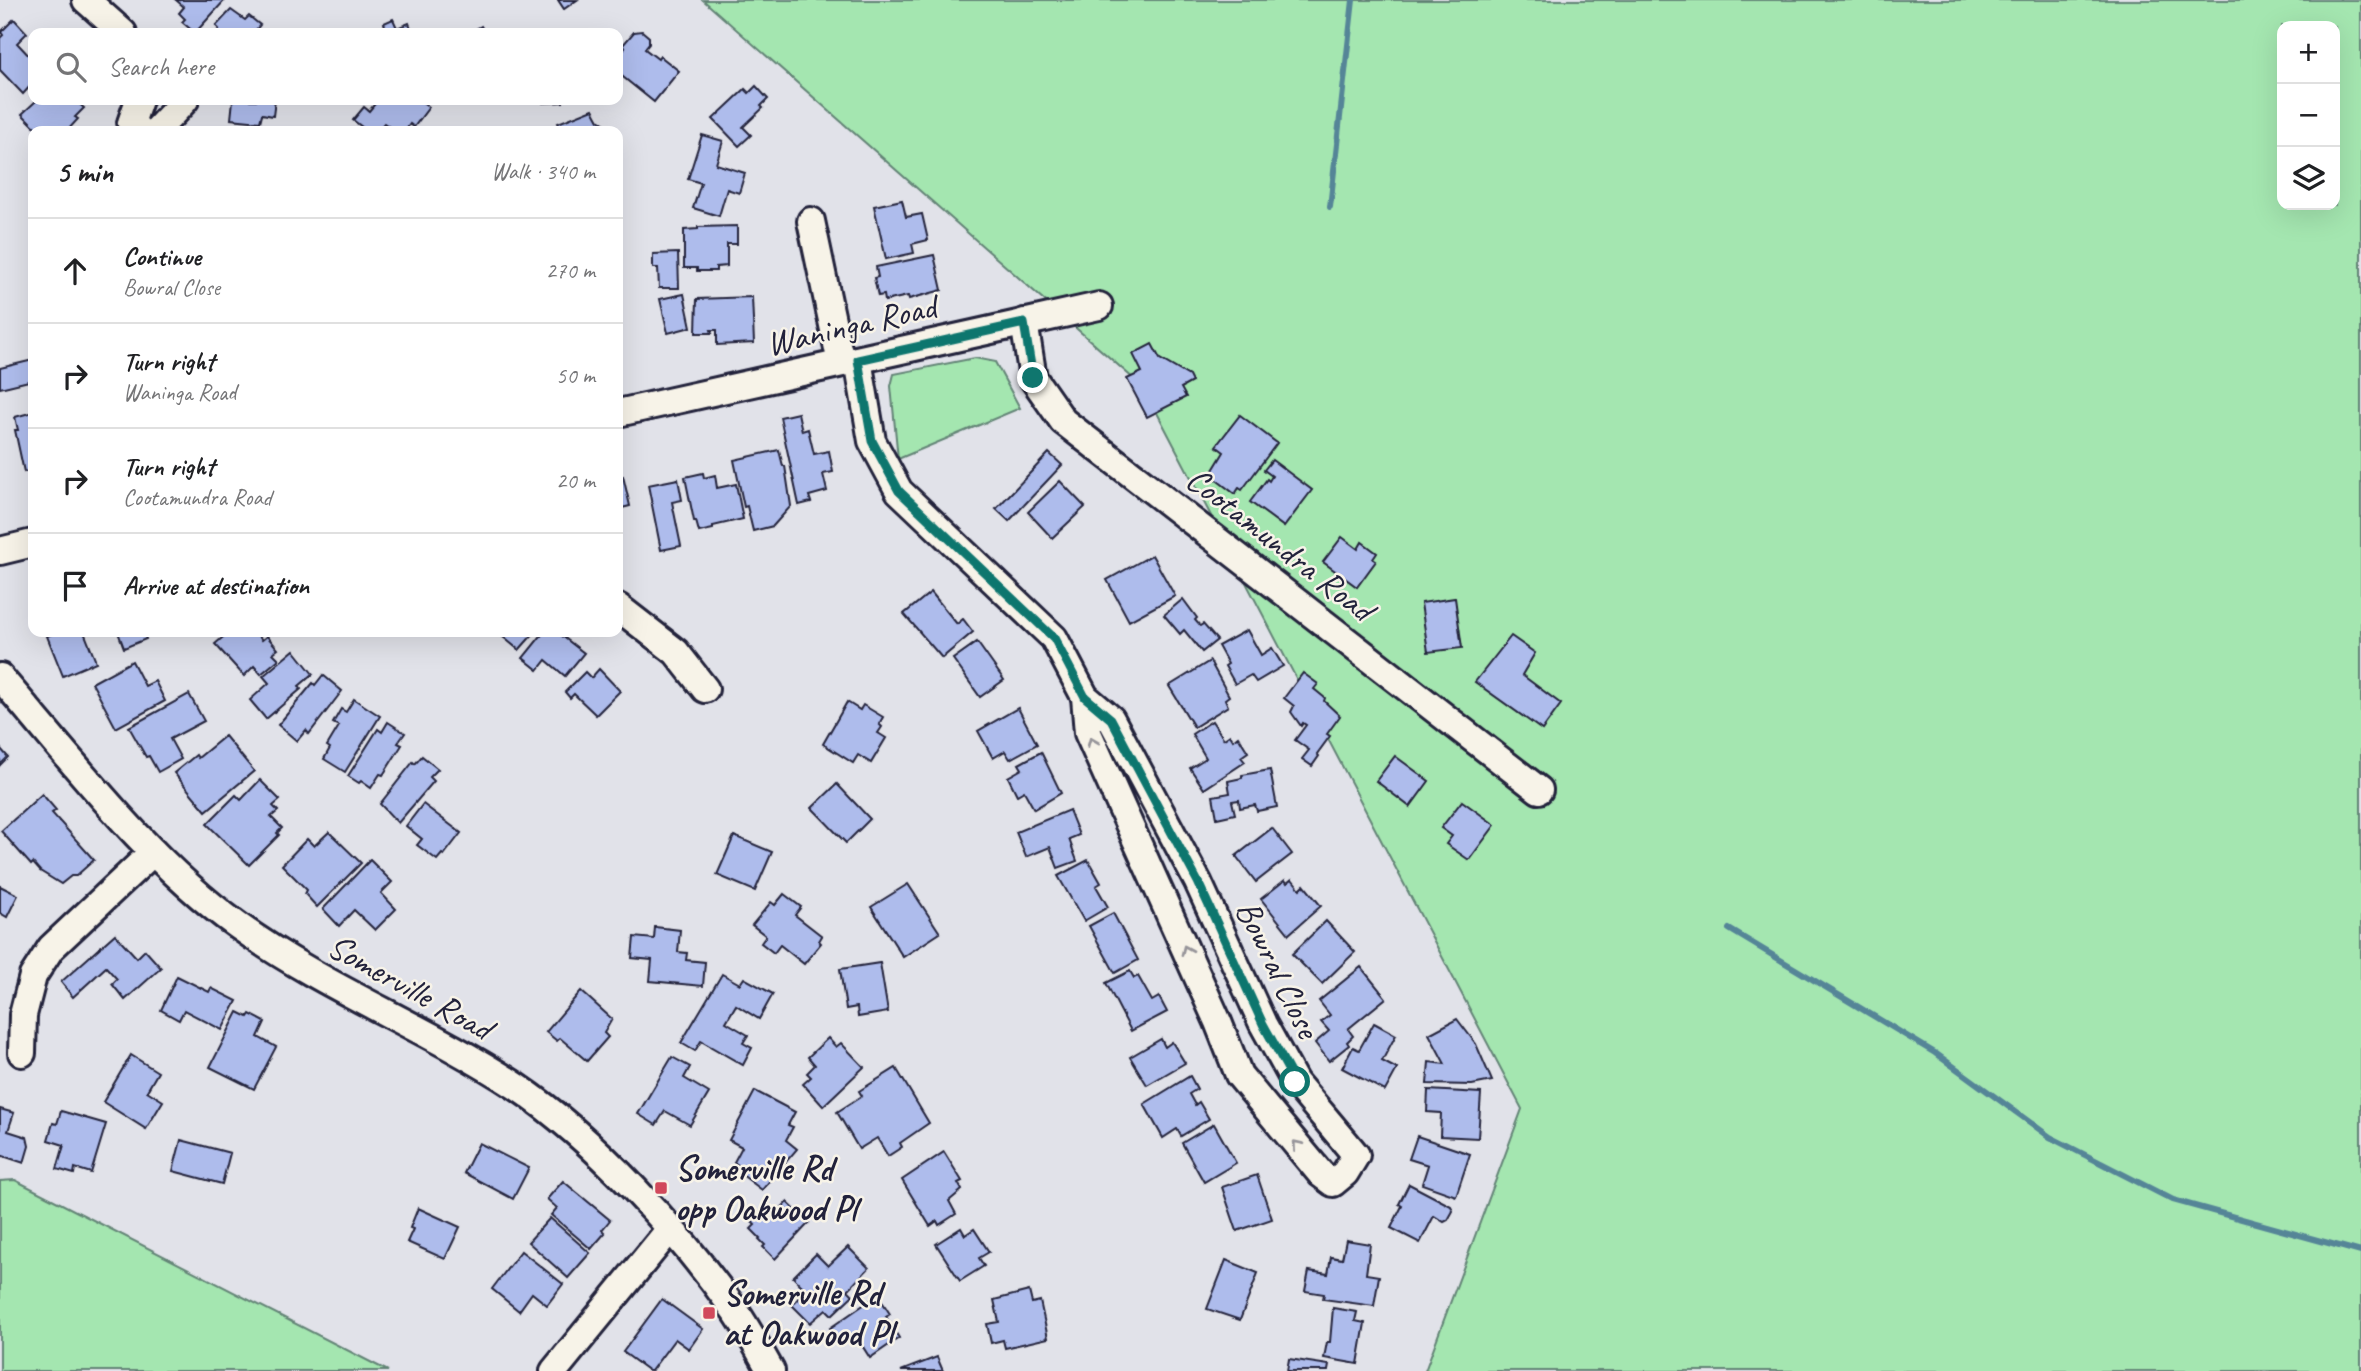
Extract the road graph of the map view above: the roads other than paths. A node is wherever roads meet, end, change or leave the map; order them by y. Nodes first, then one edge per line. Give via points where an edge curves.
1 (86, 0) edge
2 (117, 28) edge
3 (137, 105) edge
4 (180, 105) edge
5 (134, 126) edge
6 (161, 126) edge
7 (811, 221) dead end
8 (1099, 306) dead end
9 (1024, 323) junction
10 (849, 362) junction
11 (623, 412) edge
12 (28, 545) edge
13 (0, 551) edge
14 (623, 611) edge
15 (0, 677) edge
16 (705, 689) dead end
17 (1085, 697) junction
18 (1539, 790) dead end
19 (153, 852) junction
20 (22, 1053) dead end
21 (670, 1229) junction
22 (554, 1371) edge
23 (771, 1371) edge

1 - 2 street
3 - 5 street
4 - 6 street
7 - 10 street, Bowral Close
8 - 9 street, Waninga Road
9 - 10 street, Waninga Road
9 - 18 street, Cootamundra Road via 1033,378 1063,421
10 - 11 street, Waninga Road
10 - 17 street, Bowral Close via 872,441 899,491 1054,638
12 - 13 street
14 - 16 street via 676,652
15 - 19 street, Somerville Road
17 -> 17 street, Bowral Close via 1111,719 1198,882 1295,1082 1356,1155 1333,1183 1239,1075 1088,733
19 - 20 street via 51,948 33,976 23,1015
19 - 21 street, Somerville Road via 235,924 315,975 457,1051 559,1118
21 - 22 street
21 - 23 street, Somerville Road via 736,1313

